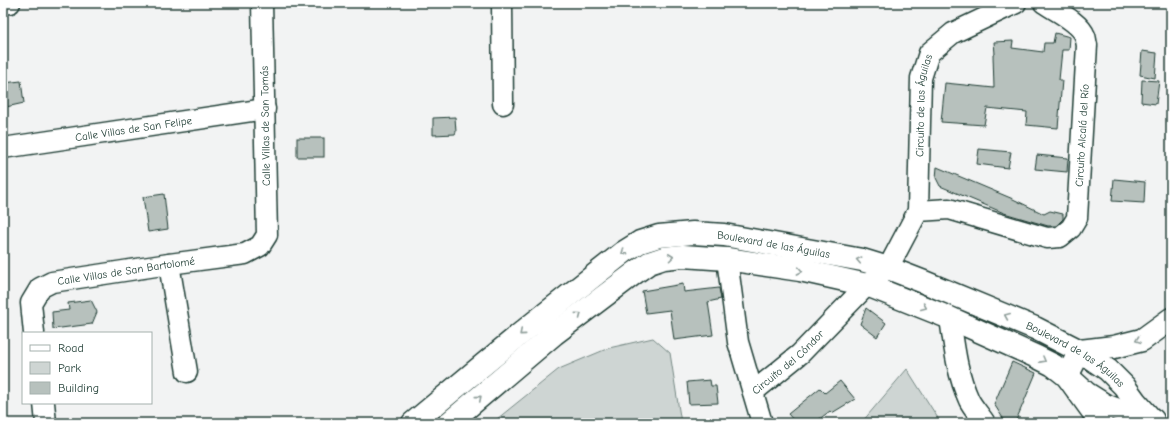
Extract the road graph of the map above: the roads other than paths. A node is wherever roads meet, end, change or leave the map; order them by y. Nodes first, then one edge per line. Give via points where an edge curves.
1 (10, 3) edge
2 (262, 3) edge
3 (502, 3) edge
4 (1016, 3) edge
5 (1044, 3) edge
6 (3, 4) edge
7 (503, 104) dead end
8 (265, 109) junction
9 (3, 148) edge
10 (918, 211) junction
11 (260, 246) joint
12 (728, 258) junction
13 (169, 264) junction
14 (888, 268) junction
15 (867, 285) junction
16 (950, 318) junction
17 (1171, 319) edge
18 (34, 332) edge
19 (1080, 351) junction
20 (187, 372) dead end
21 (1067, 376) junction
22 (752, 392) junction
23 (44, 404) edge
24 (1158, 421) edge
25 (46, 423) edge
26 (413, 423) edge
27 (449, 423) edge
28 (762, 423) edge
29 (985, 423) edge
30 (1101, 423) edge

1 - 6 street
2 - 8 street, Calle Villas de San Tomás
3 - 7 street
4 - 10 street, Circuito de las Águilas via 953,33 929,53 921,78
5 - 10 street, Circuito Alcalá del Río via 1072,20 1081,29 1087,45 1077,218 1071,228 1060,237 1047,238 949,209
8 - 9 street, Calle Villas de San Felipe
8 - 11 street, Calle Villas de San Tomás via 267,235
10 - 14 street, Circuito de las Águilas
11 - 13 street, Calle Villas de San Bartolomé via 245,254
12 -> 15 main road, Boulevard de las Águilas
12 - 22 street, Circuito del Cóndor via 738,342
27 -> 12 main road, Boulevard de las Águilas via 554,334 649,263 683,256
13 - 18 street, Calle Villas de San Bartolomé via 52,282 40,288 31,303
13 - 20 street
14 - 15 street, Circuito de las Águilas
19 -> 14 main road, Boulevard de las Águilas via 1034,328
14 -> 26 main road, Boulevard de las Águilas via 862,260 724,235 693,233 659,236 640,242 530,326
15 -> 16 main road, Boulevard de las Águilas
15 - 22 street, Circuito del Cóndor via 800,354
16 -> 21 main road, Boulevard de las Águilas via 1037,357
16 - 29 street via 955,355 964,388
17 -> 19 main road via 1142,340 1114,347
19 - 21 main road
19 - 24 main road, Boulevard de las Águilas via 1108,370 1135,401
21 - 24 main road, Boulevard de las Águilas via 1105,405
21 - 30 main road
22 - 28 street
23 - 25 street

